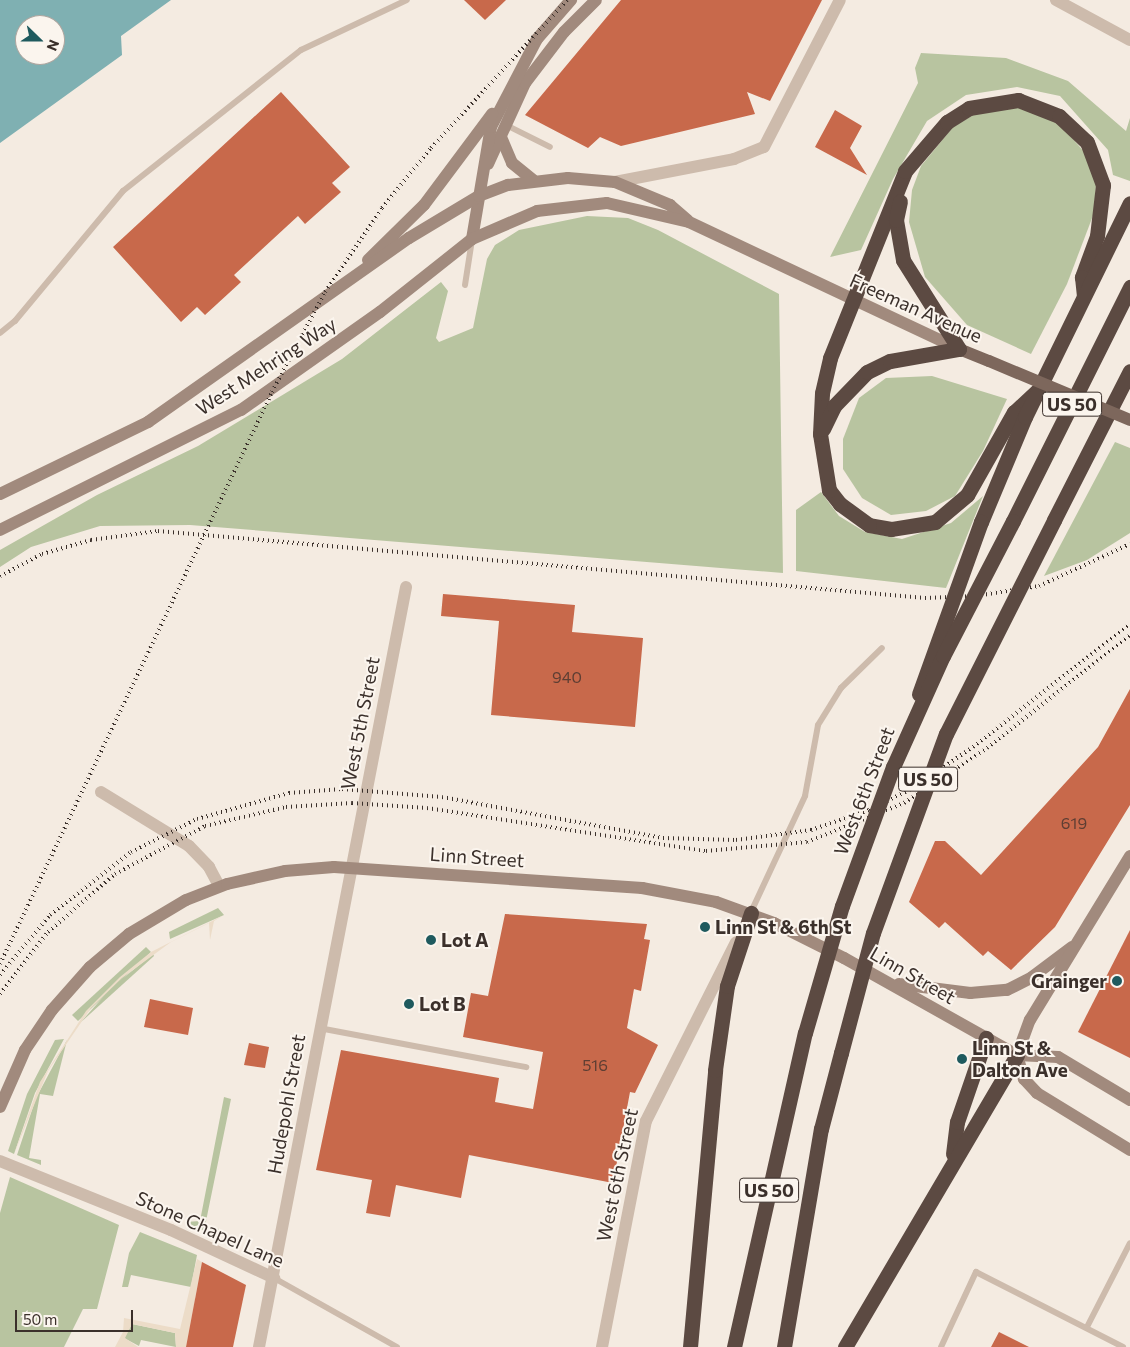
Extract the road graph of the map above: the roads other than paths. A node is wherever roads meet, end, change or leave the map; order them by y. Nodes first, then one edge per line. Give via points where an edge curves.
1 (407, 0) edge
2 (571, 0) edge
3 (596, 0) edge
4 (840, 0) edge
5 (1056, 0) edge
6 (1130, 40) edge
7 (506, 96) junction
8 (506, 125) junction
9 (500, 137) junction
10 (550, 147) dead end
11 (905, 171) junction
12 (483, 175) junction
13 (533, 180) junction
14 (615, 182) junction
15 (479, 196) junction
16 (1130, 203) edge
17 (689, 222) junction
18 (472, 239) junction
19 (341, 286) junction
20 (465, 286) dead end
21 (1130, 287) edge
22 (1084, 294) junction
23 (852, 300) junction
24 (0, 333) edge
25 (960, 348) junction
26 (1130, 371) edge
27 (1038, 390) junction
28 (1130, 420) edge
29 (820, 434) junction
30 (0, 494) edge
31 (0, 530) edge
32 (406, 587) dead end
33 (882, 648) dead end
34 (915, 715) junction
35 (101, 792) dead end
36 (1130, 856) edge
37 (350, 868) junction
38 (219, 886) junction
39 (751, 913) junction
40 (1076, 944) junction
41 (893, 984) junction
42 (319, 1028) junction
43 (986, 1038) junction
44 (1017, 1055) junction
45 (526, 1067) dead end
46 (1130, 1100) edge
47 (0, 1107) edge
48 (1130, 1150) edge
49 (952, 1160) junction
50 (0, 1162) edge
51 (1130, 1244) edge
52 (274, 1278) junction
53 (1087, 1327) junction
54 (259, 1347) edge
55 (397, 1347) edge
56 (602, 1347) edge
57 (690, 1347) edge
58 (734, 1347) edge
59 (784, 1347) edge
60 (845, 1347) edge
61 (941, 1347) edge
62 (1123, 1347) edge

1 - 24 lane via 301,50 123,190 15,321
2 - 7 main road via 537,39
3 - 8 main road via 544,56
4 - 14 street via 764,146 734,159
5 - 6 street
7 - 12 main road via 492,126
7 - 19 main road via 424,205
8 - 9 main road
8 - 10 lane
9 - 12 main road
9 - 13 main road via 512,163
11 - 22 highway via 947,122 969,108 993,101 1041,107 1076,127 1098,163 1103,185 1097,236 1082,277
11 - 23 highway
11 - 25 highway via 896,220 903,260
12 - 15 main road
13 - 14 main road, Freeman Avenue
13 - 15 main road, Freeman Avenue
14 - 17 main road, Freeman Avenue via 670,205
15 - 18 main road
15 - 19 main road, West Mehring Way
16 - 22 highway
17 - 18 main road, Freeman Avenue via 607,203 576,204 537,211
17 - 23 main road, Freeman Avenue
18 - 20 lane
18 - 31 main road, West Mehring Way via 380,312 241,410
19 - 30 main road, West Mehring Way via 148,422
21 - 34 highway, West 6th Street / US 50, bridge
22 - 27 highway
23 - 25 main road, Freeman Avenue
23 - 29 highway via 822,392
25 - 28 main road, Freeman Avenue, bridge
25 - 29 highway via 890,361 867,372 834,406
26 - 59 highway, US 50, bridge via 946,734 873,933 821,1129
27 - 29 highway via 1014,412 967,495 935,522 912,528 869,525 840,504 829,490
27 - 34 highway, bridge via 981,522 922,676
32 - 37 street, West 5th Street
33 - 39 lane via 841,688 818,725 805,796
34 - 58 highway, West 6th Street / US 50, bridge via 842,906 805,1033
35 - 38 street via 189,846 209,867
36 - 40 main road
37 - 38 main road, Linn Street via 285,871
37 - 39 main road, Linn Street via 642,888
37 - 42 street, Hudepohl Street
38 - 47 main road, Linn Street via 159,915 90,967 33,1037
39 - 41 main road, Linn Street
39 - 56 street, West 6th Street via 646,1120
39 - 57 highway via 727,986 715,1070
40 - 41 main road via 1032,977 1007,990 977,993
40 - 44 main road via 1030,1020
41 - 43 main road, Linn Street
42 - 45 lane
42 - 52 street, Hudepohl Street
43 - 44 main road, Linn Street
43 - 49 highway via 957,1122
44 - 46 main road, Linn Street via 1058,1058
44 - 48 main road via 1024,1079 1037,1093
44 - 49 highway
49 - 60 highway
50 - 52 street, Stone Chapel Lane via 171,1230
51 - 53 lane
52 - 54 street, Hudepohl Street
52 - 55 lane, Stone Chapel Lane
53 - 61 lane via 976,1272
53 - 62 lane

